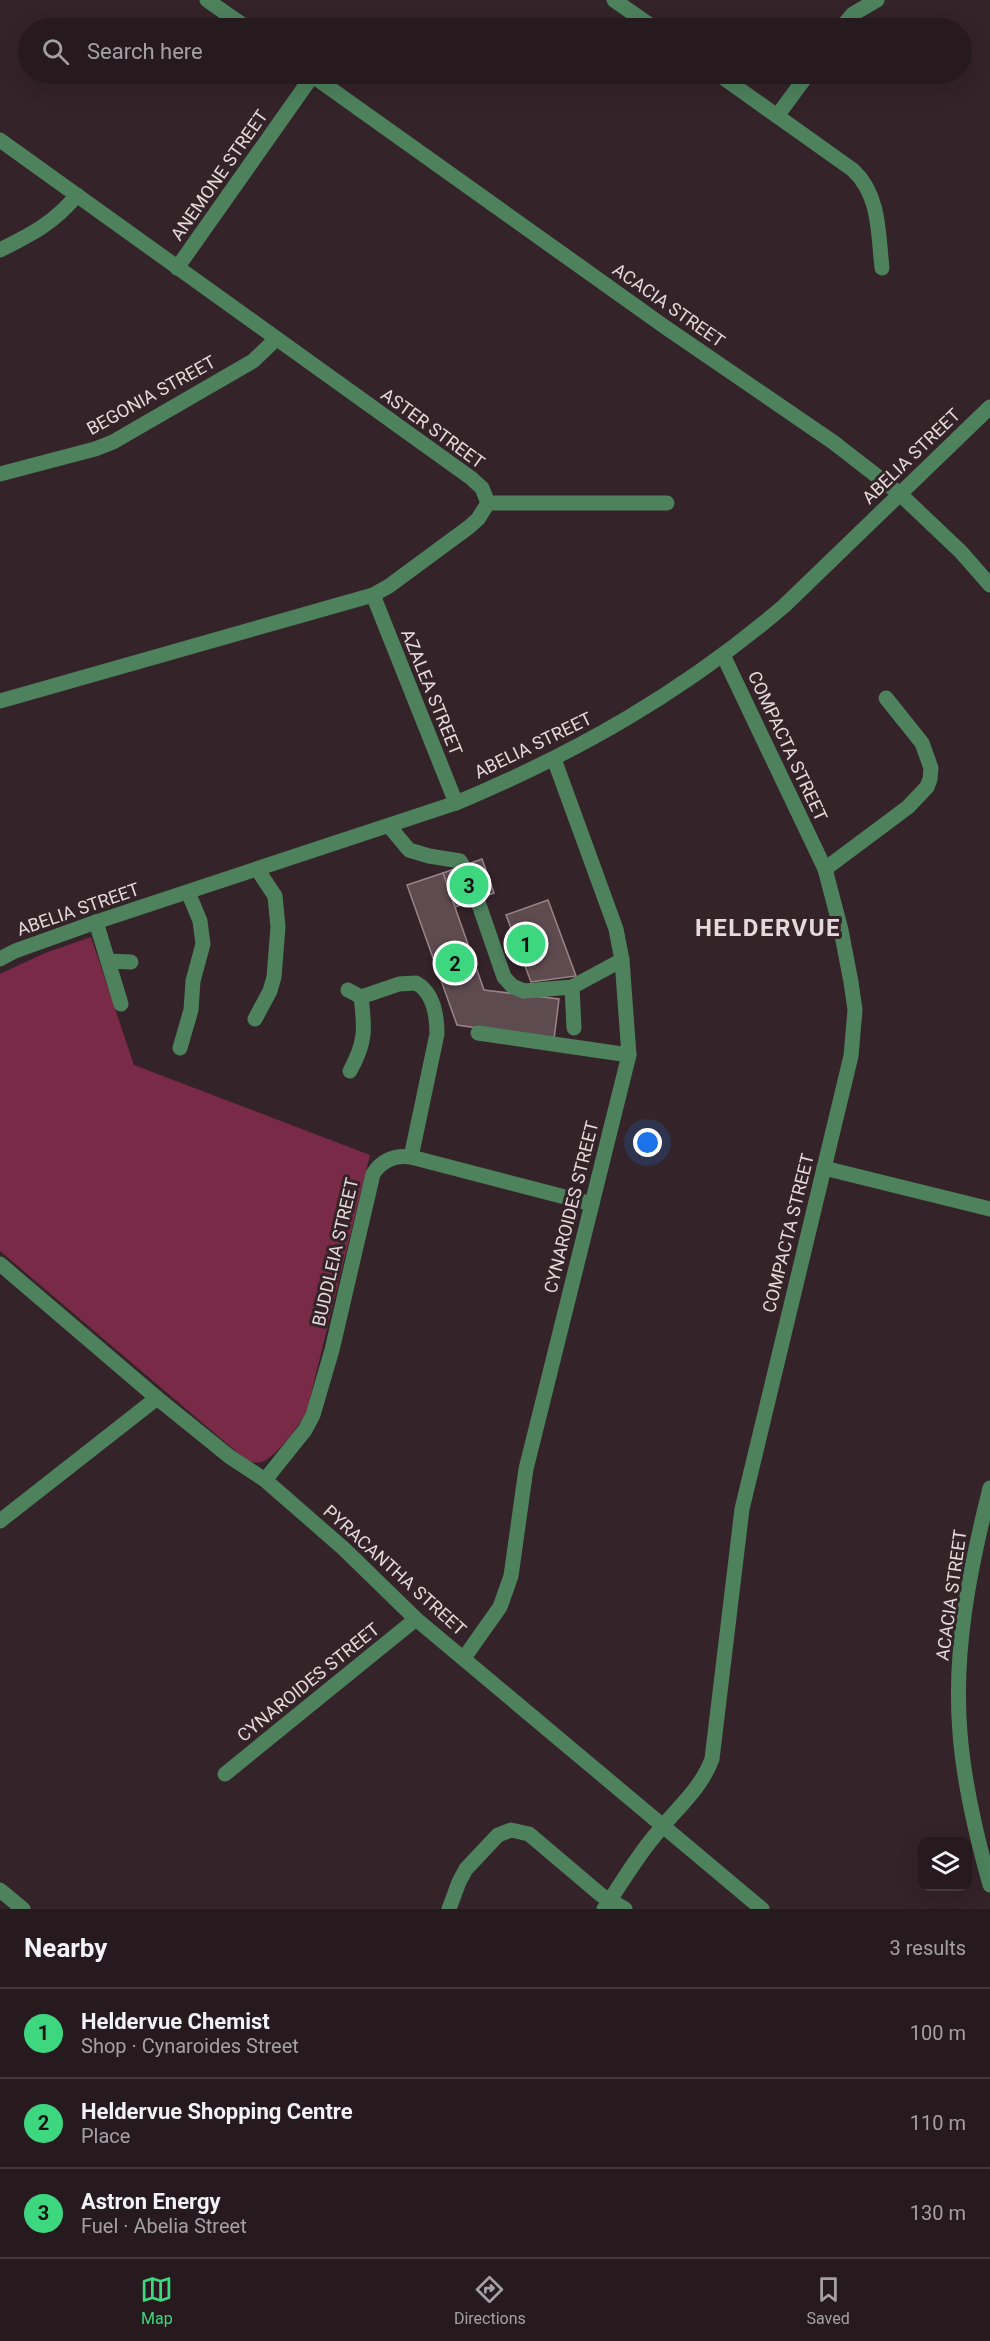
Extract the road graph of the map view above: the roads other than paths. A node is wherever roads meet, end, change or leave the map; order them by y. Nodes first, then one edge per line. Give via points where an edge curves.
1 (614, 0) edge
2 (877, 0) edge
3 (215, 2) edge
4 (235, 18) edge
5 (640, 18) edge
6 (850, 18) edge
7 (305, 84) edge
8 (326, 84) edge
9 (732, 84) edge
10 (801, 84) edge
11 (777, 116) junction
12 (0, 140) edge
13 (77, 195) junction
14 (0, 250) edge
15 (177, 268) junction
16 (882, 268) dead end
17 (276, 339) junction
18 (990, 407) edge
19 (0, 474) edge
20 (900, 494) junction
21 (488, 503) junction
22 (667, 503) dead end
23 (990, 585) edge
24 (373, 595) junction
25 (723, 655) junction
26 (886, 698) dead end
27 (0, 701) edge
28 (554, 759) junction
29 (456, 803) junction
30 (389, 826) junction
31 (463, 866) dead end
32 (825, 868) junction
33 (257, 869) junction
34 (188, 892) junction
35 (477, 899) tunnel mouth
36 (96, 922) junction
37 (0, 959) edge
38 (622, 960) junction
39 (108, 961) junction
40 (131, 962) dead end
41 (572, 987) junction
42 (121, 1004) dead end
43 (255, 1019) dead end
44 (574, 1028) dead end
45 (478, 1033) dead end
46 (180, 1048) dead end
47 (629, 1055) junction
48 (350, 1071) dead end
49 (411, 1157) junction
50 (824, 1168) junction
51 (592, 1204) junction
52 (990, 1209) edge
53 (0, 1264) edge
54 (157, 1398) junction
55 (265, 1480) junction
56 (990, 1488) edge
57 (0, 1521) edge
58 (416, 1619) junction
59 (464, 1658) junction
60 (225, 1774) dead end
61 (663, 1826) junction
62 (990, 1885) edge
63 (0, 1890) edge
64 (607, 1904) edge
65 (23, 1909) edge
66 (448, 1909) edge
67 (625, 1909) edge
68 (762, 1909) edge

1 - 5 street
2 - 6 street
3 - 4 street
7 - 15 street, ANEMONE STREET
8 - 20 street, ACACIA STREET via 833,442
9 - 11 street
10 - 11 street
11 - 16 street via 863,179 874,207
12 - 13 street, ASTER STREET
13 - 14 street via 44,227
13 - 15 street, ASTER STREET
15 - 17 street, ASTER STREET
17 - 19 street, BEGONIA STREET via 253,361 113,442
17 - 21 street, ASTER STREET via 471,478 482,488
18 - 20 street, ABELIA STREET
20 - 23 street, ACACIA STREET
20 - 25 street, ABELIA STREET via 784,606
21 - 22 street
21 - 24 street via 469,527
24 - 27 street
24 - 29 street, AZALEA STREET
25 - 28 street, ABELIA STREET via 671,692
25 - 32 street, COMPACTA STREET
26 - 32 street via 922,743 931,768 927,787 908,807
28 - 29 street, ABELIA STREET
28 - 38 street, CYNAROIDES STREET via 609,906
29 - 30 street, ABELIA STREET
30 - 31 street via 409,850 460,861
30 - 33 street, ABELIA STREET
32 - 50 street, COMPACTA STREET via 855,1010 851,1056
33 - 34 street, ABELIA STREET
33 - 43 street via 275,896 278,927 274,977
34 - 36 street, ABELIA STREET
34 - 46 street via 200,921 203,944
35 - 41 street via 508,983 524,991
36 - 37 street, ABELIA STREET
36 - 39 street
38 - 41 street
38 - 47 street, CYNAROIDES STREET
39 - 40 street
39 - 42 street
41 - 44 street
45 - 47 street
47 - 51 street, CYNAROIDES STREET
48 - 49 street via 363,1045 365,1031 355,994 409,982 422,986 432,1004 437,1034
49 - 51 street, BUDDLEIA STREET
49 - 55 street, BUDDLEIA STREET via 386,1160 373,1174 313,1415
50 - 52 street
50 - 61 street, COMPACTA STREET via 741,1509 712,1759 695,1790
51 - 59 street, CYNAROIDES STREET via 526,1469 511,1576 500,1607
53 - 54 street, PYRACANTHA STREET
54 - 55 street, PYRACANTHA STREET
54 - 57 street
55 - 58 street, PYRACANTHA STREET
56 - 62 street, ACACIA STREET via 973,1559 960,1646 960,1732 972,1820
58 - 59 street, PYRACANTHA STREET
58 - 60 street, CYNAROIDES STREET
59 - 61 street, PYRACANTHA STREET
61 - 64 street, COMPACTA STREET
61 - 68 street, PYRACANTHA STREET
63 - 65 street
64 - 66 street via 529,1834 511,1830 498,1835 466,1869
64 - 67 street

